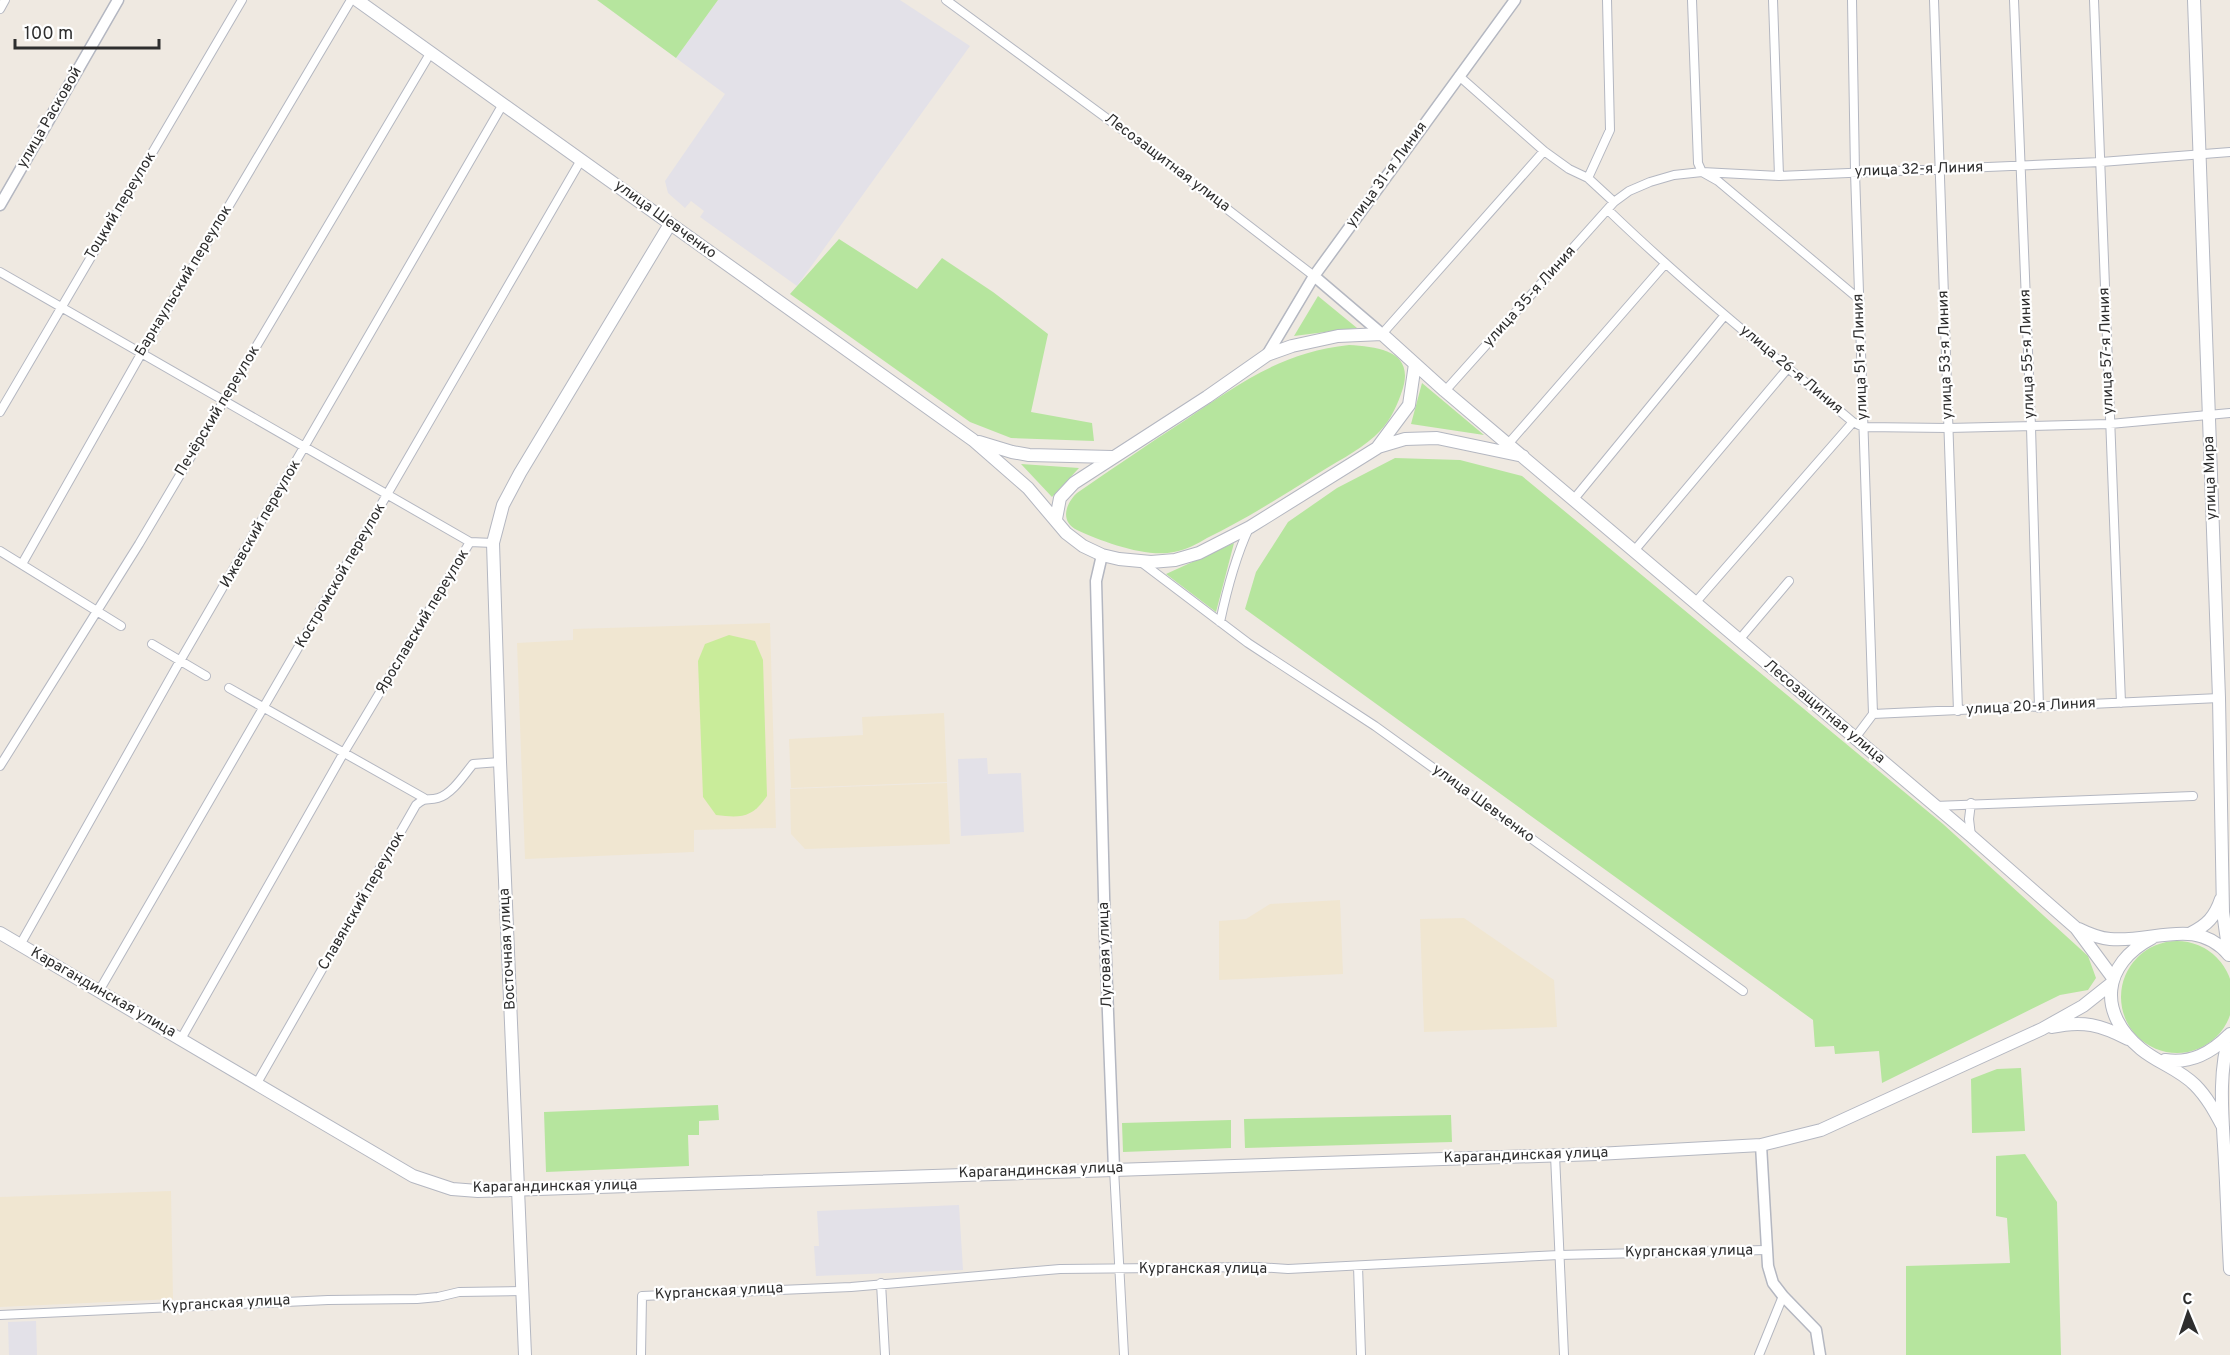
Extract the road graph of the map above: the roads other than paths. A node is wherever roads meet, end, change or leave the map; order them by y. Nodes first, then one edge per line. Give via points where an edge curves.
1 (5, 0) edge
2 (118, 0) edge
3 (242, 0) edge
4 (351, 0) edge
5 (357, 0) edge
6 (946, 0) edge
7 (1515, 0) edge
8 (1607, 0) edge
9 (1692, 0) edge
10 (1773, 0) edge
11 (1852, 0) edge
12 (1934, 0) edge
13 (2014, 0) edge
14 (2094, 0) edge
15 (2194, 0) edge
16 (0, 9) edge
17 (431, 52) junction
18 (1459, 76) junction
19 (503, 104) junction
20 (1544, 151) junction
21 (2230, 152) edge
22 (2199, 154) junction
23 (581, 160) junction
24 (2101, 162) junction
25 (2020, 166) junction
26 (1939, 169) junction
27 (1702, 172) junction
28 (1856, 172) junction
29 (1779, 176) junction
30 (1588, 178) junction
31 (1614, 202) junction
32 (0, 205) edge
33 (1608, 210) junction
34 (669, 224) junction
35 (1665, 264) junction
36 (0, 272) edge
37 (1314, 276) junction
38 (1860, 300) junction
39 (61, 308) junction
40 (1725, 315) junction
41 (1382, 334) junction
42 (141, 354) junction
43 (1267, 355) junction
44 (1415, 364) junction
45 (1788, 368) junction
46 (1445, 391) junction
47 (224, 401) junction
48 (0, 412) edge
49 (2230, 413) edge
50 (2209, 414) junction
51 (1853, 422) junction
52 (2110, 424) junction
53 (2031, 426) junction
54 (1863, 427) junction
55 (1948, 428) junction
56 (972, 440) junction
57 (1509, 443) junction
58 (306, 447) junction
59 (1377, 448) junction
60 (1524, 456) junction
61 (1112, 457) junction
62 (388, 496) junction
63 (1574, 499) junction
64 (1056, 519) junction
65 (1250, 527) junction
66 (470, 543) junction
67 (493, 543) junction
68 (0, 551) edge
69 (1634, 551) junction
70 (1102, 555) junction
71 (1141, 562) junction
72 (22, 564) junction
73 (1790, 581) dead end
74 (1695, 603) junction
75 (98, 611) junction
76 (1220, 622) junction
77 (121, 626) dead end
78 (1739, 640) junction
79 (152, 644) dead end
80 (180, 661) junction
81 (206, 676) dead end
82 (229, 688) dead end
83 (2219, 698) junction
84 (2121, 703) junction
85 (264, 706) junction
86 (2039, 708) junction
87 (1958, 711) junction
88 (1873, 714) junction
89 (1855, 738) junction
90 (343, 754) junction
91 (500, 762) junction
92 (0, 766) edge
93 (2193, 796) dead end
94 (424, 798) junction
95 (1971, 803) junction
96 (1935, 806) junction
97 (1971, 836) junction
98 (2223, 892) junction
99 (2076, 928) junction
100 (0, 933) edge
101 (2191, 933) junction
102 (2152, 938) junction
103 (20, 945) junction
104 (2230, 956) edge
105 (2112, 981) junction
106 (99, 991) junction
107 (1743, 991) dead end
108 (2043, 1029) junction
109 (2230, 1034) edge
110 (181, 1039) junction
111 (2133, 1042) junction
112 (2158, 1059) junction
113 (257, 1083) junction
114 (2223, 1126) junction
115 (1761, 1145) junction
116 (1555, 1155) junction
117 (1114, 1169) junction
118 (518, 1191) junction
119 (1766, 1250) junction
120 (1559, 1255) junction
121 (1358, 1266) junction
122 (1119, 1269) junction
123 (2230, 1269) edge
124 (881, 1283) junction
125 (523, 1290) junction
126 (1783, 1296) junction
127 (0, 1315) edge
128 (525, 1355) edge
129 (641, 1355) edge
130 (885, 1355) edge
131 (1124, 1355) edge
132 (1361, 1355) edge
133 (1564, 1355) edge
134 (1759, 1355) edge
135 (1820, 1355) edge

1 - 16 street
2 - 32 street, улица Расковой
3 - 39 street, Тоцкий переулок
4 - 42 street, Барнаульский переулок
5 - 17 main road, улица Шевченко
6 - 37 street, Лесозащитная улица
7 - 18 street, улица 31-я Линия
8 - 30 street via 1610,130
9 - 27 street via 1698,163
10 - 29 street
11 - 28 street, улица 51-я Линия
12 - 26 street, улица 53-я Линия
13 - 25 street, улица 55-я Линия
14 - 24 street, улица 57-я Линия
15 - 22 main road, улица Мира
17 - 19 main road, улица Шевченко
17 - 47 street, Печёрский переулок
18 - 20 street
18 - 37 street, улица 31-я Линия
19 - 23 main road, улица Шевченко
19 - 58 street, Ижевский переулок
20 - 30 street
20 - 41 street
21 - 22 street, улица 32-я Линия
22 - 24 street, улица 32-я Линия
22 - 50 main road, улица Мира
23 - 34 main road, улица Шевченко
23 - 62 street, Костромской переулок
24 - 25 street, улица 32-я Линия
24 - 52 street, улица 57-я Линия
25 - 26 street, улица 32-я Линия
25 - 53 street, улица 55-я Линия
26 - 28 street, улица 32-я Линия
26 - 55 street, улица 53-я Линия
27 - 29 street, улица 32-я Линия
27 - 31 street, улица 32-я Линия via 1650,182
27 - 38 street via 1718,181
28 - 29 street, улица 32-я Линия
28 - 38 street, улица 51-я Линия
30 - 31 street
31 - 33 street, улица 35-я Линия
33 - 35 street, улица 26-я Линия
33 - 46 street, улица 35-я Линия
34 - 56 main road, улица Шевченко
34 - 67 main road via 520,473 503,505
35 - 40 street, улица 26-я Линия
35 - 57 street
36 - 39 street
37 - 41 street, Лесозащитная улица
37 - 43 street, улица 31-я Линия
38 - 54 street, улица 51-я Линия
39 - 42 street
39 - 48 street, Тоцкий переулок
40 - 45 street, улица 26-я Линия
40 - 63 street
41 - 43 main road via 1338,336
41 - 44 main road, Лесозащитная улица
42 - 47 street
42 - 72 street, Барнаульский переулок
43 - 61 main road
44 - 46 main road, Лесозащитная улица
44 - 59 main road via 1409,405
45 - 51 street, улица 26-я Линия
45 - 69 street
46 - 57 main road, Лесозащитная улица
47 - 58 street
47 - 75 street, Печёрский переулок
49 - 50 street, улица 26-я Линия
50 - 52 street, улица 26-я Линия
50 - 83 main road, улица Мира
51 - 54 street, улица 26-я Линия
51 - 74 street
52 - 53 street, улица 26-я Линия
52 - 84 street, улица 57-я Линия
53 - 55 street, улица 26-я Линия
53 - 86 street, улица 55-я Линия
54 - 55 street, улица 26-я Линия
54 - 88 street, улица 51-я Линия
55 - 87 street, улица 53-я Линия
56 - 61 main road, улица Шевченко via 1012,453
56 - 64 main road, улица Шевченко via 1014,474
57 - 60 main road, Лесозащитная улица
58 - 62 street
58 - 80 street, Ижевский переулок
59 - 60 main road, Лесозащитная улица via 1405,439 1437,438
59 - 65 main road
60 - 63 main road, Лесозащитная улица
61 - 64 main road via 1064,492
62 - 66 street
62 - 85 street, Костромской переулок
63 - 69 main road, Лесозащитная улица
64 - 70 main road, улица Шевченко via 1073,538
65 - 71 main road via 1185,558
65 - 76 street via 1229,581
66 - 67 street, Ярославский переулок
66 - 90 street, Ярославский переулок
67 - 91 main road, Восточная улица
68 - 72 street
69 - 74 main road, Лесозащитная улица
70 - 71 main road
70 - 117 street, Луговая улица via 1096,581
71 - 76 street, улица Шевченко
72 - 75 street
73 - 78 street
74 - 78 main road, Лесозащитная улица
75 - 77 street
75 - 92 street, Печёрский переулок
76 - 107 street, улица Шевченко via 1375,726
78 - 89 main road, Лесозащитная улица
79 - 80 street
80 - 81 street
80 - 103 street, Ижевский переулок
82 - 85 street
83 - 84 street, улица 20-я Линия
83 - 98 main road, улица Мира
84 - 86 street, улица 20-я Линия
85 - 90 street
85 - 106 street, Костромской переулок
86 - 87 street, улица 20-я Линия
87 - 88 street, улица 20-я Линия
88 - 89 street
89 - 96 main road, Лесозащитная улица
90 - 94 street
90 - 110 street, Ярославский переулок
91 - 94 street via 473,764 448,793
91 - 118 main road, Восточная улица
93 - 95 street
94 - 113 street, Славянский переулок via 416,805
95 - 96 street
95 - 97 street
96 - 97 main road, Лесозащитная улица
97 - 99 main road, Лесозащитная улица
98 - 101 main road via 2210,921
98 - 104 main road, улица Мира
99 - 102 main road via 2109,939
99 - 105 main road, Лесозащитная улица
100 - 103 main road, Карагандинская улица
101 - 102 main road
101 - 104 main road via 2219,943
102 - 105 main road, Карагандинская улица via 2126,956
103 - 106 main road, Карагандинская улица
105 - 108 main road, Карагандинская улица via 2083,1006
105 - 111 main road via 2115,1015
106 - 110 main road, Карагандинская улица
108 - 111 main road via 2081,1023 2097,1025
108 - 115 main road, Карагандинская улица via 1821,1130
109 - 112 main road via 2218,1046 2191,1060
109 - 114 main road via 2223,1068
110 - 113 main road, Карагандинская улица
111 - 112 main road
112 - 114 main road via 2194,1084
113 - 118 main road, Карагандинская улица via 413,1176 452,1189
114 - 123 main road
115 - 116 main road, Карагандинская улица
115 - 119 street
116 - 117 main road, Карагандинская улица
116 - 120 street
117 - 118 main road, Карагандинская улица
117 - 122 street, Луговая улица
118 - 125 main road, Восточная улица
119 - 120 street, Курганская улица
119 - 126 street via 1773,1283
120 - 121 street, Курганская улица
120 - 133 street
121 - 122 street, Курганская улица
121 - 132 street
122 - 124 street, Курганская улица via 1060,1269
122 - 131 street, Луговая улица
124 - 129 street, Курганская улица via 642,1296
124 - 130 street
125 - 127 street, Курганская улица via 459,1292 438,1298
125 - 128 main road, Восточная улица
126 - 134 street
126 - 135 street via 1816,1330

